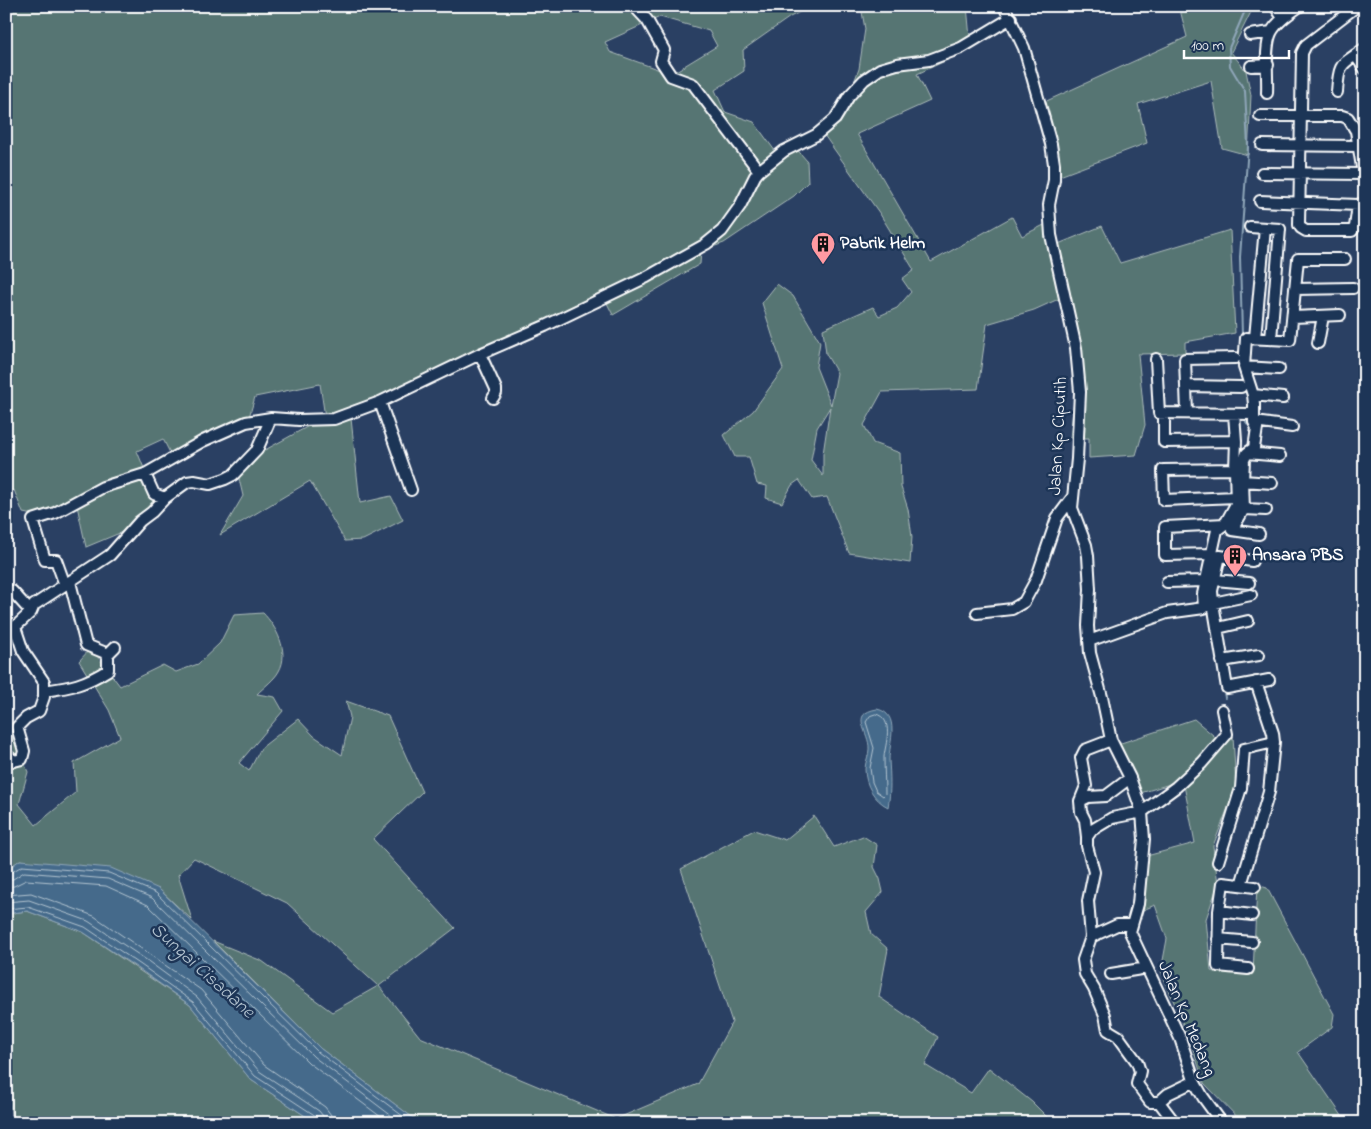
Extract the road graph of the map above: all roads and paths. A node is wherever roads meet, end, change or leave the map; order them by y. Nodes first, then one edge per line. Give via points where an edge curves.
1 (634, 6) edge
2 (1004, 6) edge
3 (1275, 6) edge
4 (1300, 6) edge
5 (1355, 7) edge
6 (1011, 18) junction
7 (1283, 18) junction
8 (1271, 32) junction
9 (1250, 35) dead end
10 (1365, 48) edge
11 (1355, 55) junction
12 (1268, 65) junction
13 (1251, 66) dead end
14 (1365, 69) edge
15 (1337, 92) dead end
16 (1268, 93) dead end
17 (1260, 116) dead end
18 (1300, 117) junction
19 (1262, 144) dead end
20 (1301, 146) junction
21 (1359, 146) junction
22 (759, 171) junction
23 (1262, 173) dead end
24 (1300, 174) junction
25 (1364, 180) edge
26 (1260, 201) dead end
27 (1299, 203) junction
28 (1361, 204) edge
29 (1250, 227) dead end
30 (1264, 228) junction
31 (1345, 258) dead end
32 (1353, 288) dead end
33 (1295, 290) junction
34 (1340, 315) dead end
35 (1323, 316) junction
36 (1293, 317) junction
37 (1255, 338) junction
38 (1271, 338) junction
39 (1318, 343) dead end
40 (480, 354) junction
41 (1235, 358) dead end
42 (1156, 359) dead end
43 (1244, 367) junction
44 (1279, 369) dead end
45 (1186, 386) junction
46 (1241, 387) dead end
47 (1253, 395) junction
48 (493, 398) dead end
49 (1283, 398) dead end
50 (380, 402) junction
51 (1164, 413) junction
52 (1187, 414) junction
53 (1234, 414) junction
54 (1251, 417) junction
55 (271, 418) junction
56 (1292, 427) dead end
57 (1236, 441) junction
58 (1247, 453) junction
59 (1280, 456) dead end
60 (1235, 469) junction
61 (145, 474) junction
62 (1242, 481) junction
63 (1272, 483) dead end
64 (411, 490) dead end
65 (164, 498) junction
66 (1072, 498) junction
67 (1236, 498) junction
68 (1244, 509) junction
69 (1266, 510) dead end
70 (1228, 527) junction
71 (1259, 534) dead end
72 (1216, 555) junction
73 (1252, 561) dead end
74 (1210, 580) junction
75 (1167, 582) dead end
76 (1249, 583) dead end
77 (67, 584) junction
78 (6, 593) edge
79 (1251, 595) dead end
80 (1209, 606) junction
81 (30, 612) junction
82 (977, 613) dead end
83 (1248, 621) dead end
84 (10, 626) edge
85 (1218, 628) junction
86 (1089, 641) junction
87 (1259, 655) dead end
88 (1222, 661) junction
89 (1269, 680) dead end
90 (1256, 682) junction
91 (44, 691) junction
92 (1222, 710) dead end
93 (1111, 740) junction
94 (1274, 742) junction
95 (6, 754) edge
96 (1130, 778) junction
97 (1080, 801) junction
98 (1142, 812) junction
99 (1087, 836) junction
100 (1218, 862) dead end
101 (1241, 885) junction
102 (1255, 886) dead end
103 (1219, 911) junction
104 (1252, 915) dead end
105 (1131, 925) junction
106 (1091, 937) junction
107 (1218, 939) junction
108 (1252, 942) dead end
109 (1147, 968) junction
110 (1248, 970) dead end
111 (1111, 974) dead end
112 (1195, 1083) junction
113 (1159, 1102) junction
114 (1175, 1123) edge
115 (1222, 1123) edge

1 - 22 street via 647,20 664,50 661,61 671,76 693,84
2 - 6 street, Jalan Kp Ciputih
3 - 7 street
4 - 7 street
5 - 18 street via 1306,45 1302,58
6 - 22 street via 961,48 929,60 880,69 849,96 835,119
6 - 66 street, Jalan Kp Ciputih via 1024,48 1054,164 1049,205 1051,235 1076,348 1080,392
7 - 8 street
8 - 9 street
8 - 12 street
10 - 11 street
11 - 14 street
11 - 15 street via 1338,71
12 - 13 street
12 - 16 street
17 - 18 street
18 - 20 street
18 - 21 street via 1348,118 1356,131
19 - 20 street
20 - 21 street
20 - 24 street
21 - 25 street
22 - 40 street via 732,218 706,244 598,301
23 - 24 street
24 - 25 street
24 - 27 street
26 - 27 street
27 - 28 street
27 - 28 street via 1299,225 1314,231 1352,231
29 - 30 street
30 - 37 street
30 - 38 street via 1280,230
31 - 33 street via 1298,259
32 - 33 street
33 - 36 street
34 - 35 street
35 - 36 street
35 - 39 street
36 - 38 street via 1290,340
37 - 38 street
37 - 43 street via 1246,338
40 - 48 street via 496,389
40 - 50 street
41 - 45 street via 1184,359
42 - 51 street via 1159,413
43 - 44 street
43 - 47 street
45 - 46 street
45 - 52 street
47 - 49 street
47 - 54 street
50 - 55 street via 334,419
50 - 64 street
51 - 52 street
51 - 57 street via 1164,442
52 - 53 street
53 - 54 street
53 - 57 street
54 - 56 street
54 - 58 street via 1257,428 1254,448
55 - 61 street via 246,422 203,441
55 - 65 street via 257,450 233,475 210,484 187,482
57 - 60 street
58 - 59 street
58 - 62 street
60 - 67 street
60 - 67 street via 1163,470 1164,500
61 - 65 street via 154,494
61 - 77 street via 102,487 55,513 33,520 45,560 56,560
62 - 63 street
62 - 68 street
65 - 77 street via 110,555
66 - 82 street via 1056,518 1036,580 1024,602 1012,609
66 - 86 street, Jalan Kp Ciputih via 1072,508 1088,556
67 - 70 street
68 - 69 street
68 - 70 street
70 - 71 street
70 - 72 street via 1217,530
70 - 72 street via 1165,527 1166,555
72 - 73 street
72 - 74 street
74 - 75 street
74 - 76 street
74 - 80 street via 1202,594
77 - 81 street via 34,605
77 - 91 street via 86,644 111,651 108,670 73,687
78 - 81 street via 12,591
79 - 80 street
80 - 85 street
80 - 86 street via 1167,613
81 - 84 street
83 - 85 street
84 - 91 street via 44,682
85 - 88 street
86 - 93 street, Jalan Kp Ciputih
87 - 88 street
88 - 90 street via 1227,688
89 - 90 street
90 - 94 street
91 - 95 street via 38,711 17,727 24,751 22,759 14,762
92 - 98 street via 1226,734 1202,763
93 - 96 street, Jalan Kp Ciputih
93 - 97 street via 1085,750 1081,758 1086,786
94 - 100 street via 1244,749 1241,788
94 - 101 street via 1268,792
96 - 97 street via 1106,796
96 - 98 street, Jalan Kp Ciputih
97 - 99 street
98 - 99 street via 1112,818
98 - 105 street, Jalan Kp Ciputih via 1144,839 1138,904
99 - 106 street via 1094,872 1088,901
101 - 102 street
101 - 103 street via 1223,883
103 - 104 street
103 - 107 street
105 - 106 street via 1118,925
105 - 109 street, Jalan Kp Medang via 1131,936
106 - 113 street via 1083,960 1085,974 1105,1015 1108,1030 1118,1036 1138,1062 1137,1084 1150,1102
107 - 108 street
107 - 110 street via 1218,966
109 - 111 street
109 - 112 street, Jalan Kp Medang via 1180,1038
112 - 113 street via 1168,1094
112 - 115 street, Jalan Kp Medang
113 - 114 street

